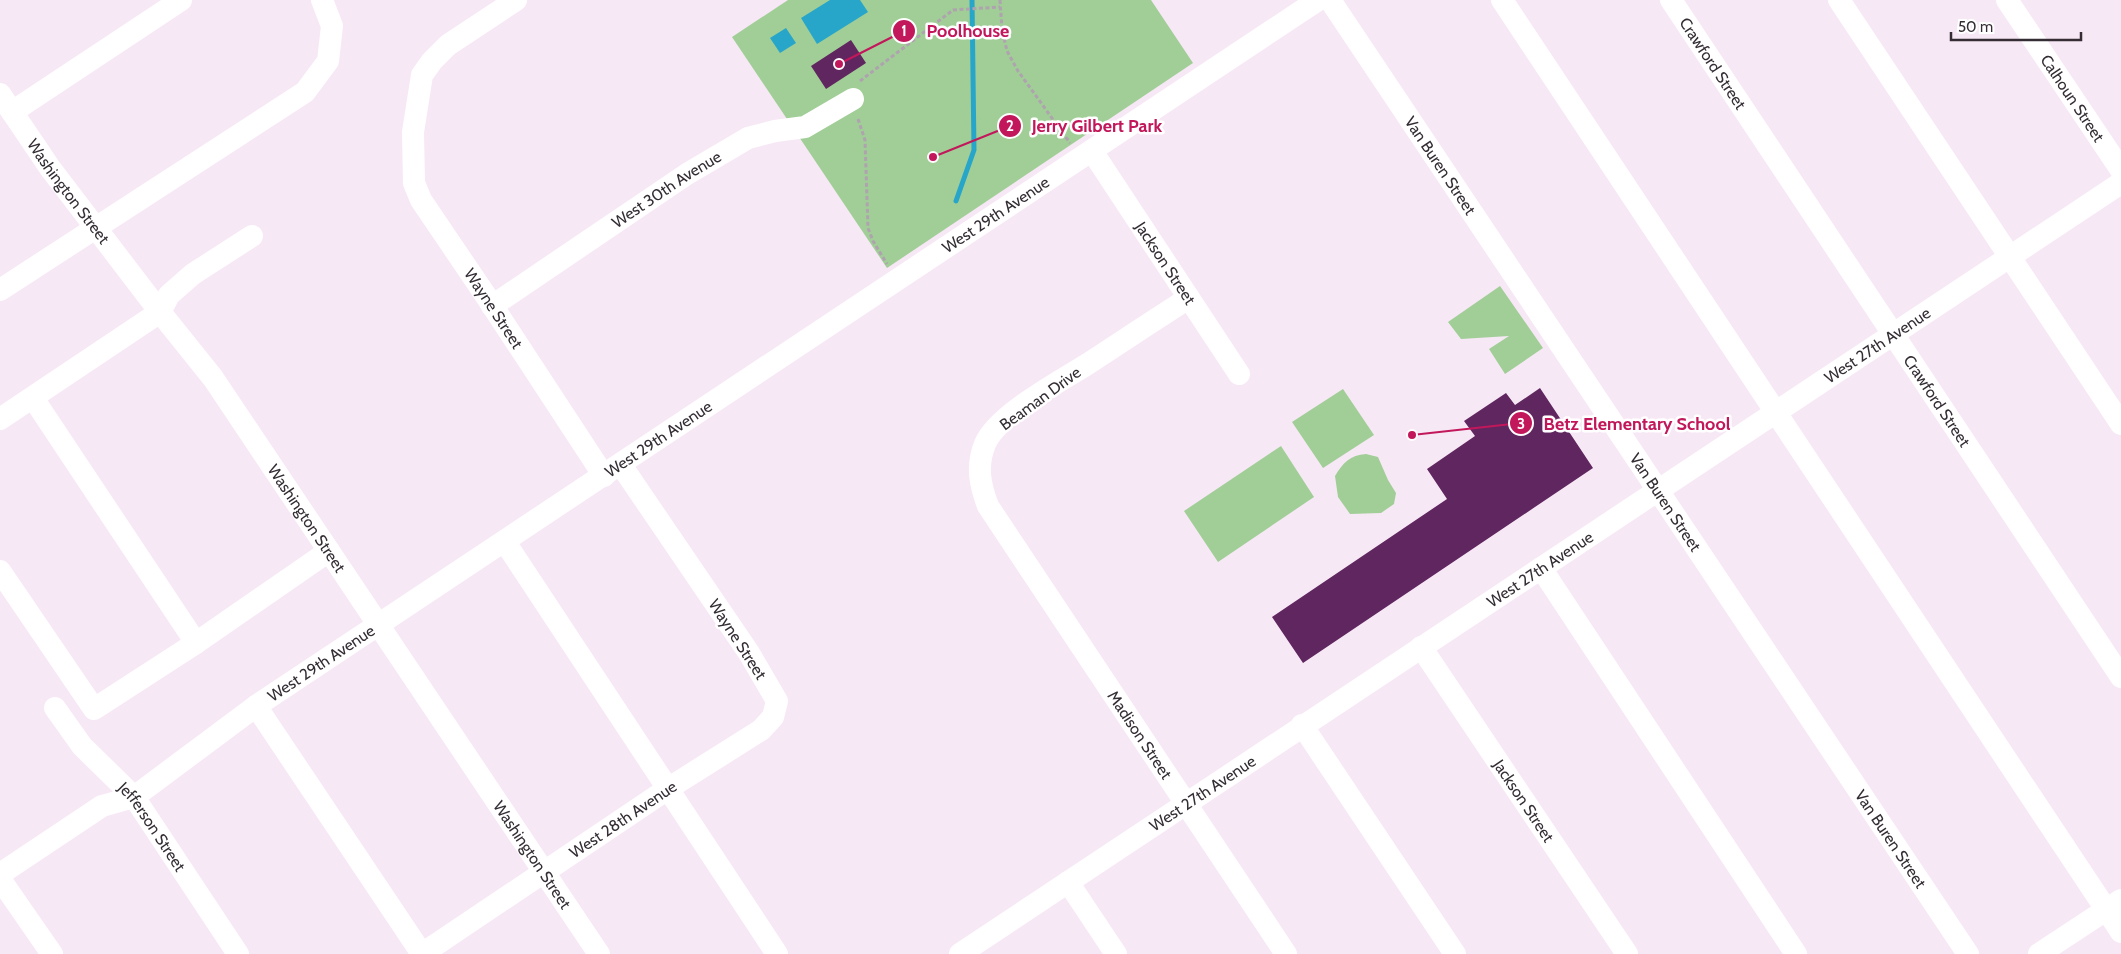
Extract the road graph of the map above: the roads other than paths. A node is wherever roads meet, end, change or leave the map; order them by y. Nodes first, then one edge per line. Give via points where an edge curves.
1 (181, 0) edge
2 (322, 0) edge
3 (516, 0) edge
4 (1318, 0) edge
5 (1330, 0) edge
6 (1502, 0) edge
7 (1671, 0) edge
8 (1839, 0) edge
9 (2007, 0) edge
10 (854, 99) road end
11 (6, 103) edge
12 (1086, 154) junction
13 (2121, 170) edge
14 (2121, 183) edge
15 (97, 228) junction
16 (252, 236) dead end
17 (2010, 257) junction
18 (0, 290) edge
19 (1188, 298) junction
20 (492, 306) junction
21 (160, 312) junction
22 (1893, 335) junction
23 (1239, 374) dead end
24 (32, 398) junction
25 (1776, 412) junction
26 (0, 419) edge
27 (2121, 424) edge
28 (612, 470) junction
29 (1659, 490) junction
30 (505, 542) junction
31 (328, 551) junction
32 (1028, 567) joint
33 (1541, 568) junction
34 (0, 571) edge
35 (379, 625) junction
36 (196, 643) junction
37 (1421, 647) junction
38 (2121, 677) edge
39 (256, 706) junction
40 (55, 708) dead end
41 (773, 717) joint
42 (1302, 725) junction
43 (669, 788) junction
44 (134, 798) junction
45 (1185, 803) junction
46 (544, 871) junction
47 (0, 874) edge
48 (0, 879) edge
49 (1068, 882) junction
50 (2114, 905) edge
51 (2121, 932) edge
52 (52, 954) edge
53 (238, 954) edge
54 (422, 954) edge
55 (599, 954) edge
56 (778, 954) edge
57 (960, 954) edge
58 (1116, 954) edge
59 (1286, 954) edge
60 (1455, 954) edge
61 (1627, 954) edge
62 (1796, 954) edge
63 (1968, 954) edge
64 (2039, 954) edge

1 - 11 street
2 - 15 street via 332,26 328,61 306,92
3 - 20 street, Wayne Street via 448,45 432,61 422,75 413,132 414,183 421,200
4 - 12 street, West 29th Avenue
5 - 29 street, Van Buren Street
6 - 25 street
7 - 22 street, Crawford Street
8 - 17 street
9 - 13 street, Calhoun Street
10 - 20 street, West 30th Avenue via 805,127 748,138 688,174
11 - 15 street, Washington Street via 50,168
12 - 19 street, Jackson Street
12 - 28 street, West 29th Avenue
14 - 17 street, West 27th Avenue
15 - 18 street
15 - 21 street, Washington Street
16 - 21 street via 193,274 170,295
17 - 22 street, West 27th Avenue
17 - 27 street
19 - 23 street, Jackson Street
19 - 32 street, Beaman Drive via 1030,401 1002,421 986,442 979,464 980,486 988,506
20 - 28 street, Wayne Street
21 - 24 street
21 - 31 street, Washington Street via 213,378
22 - 25 street, West 27th Avenue
22 - 38 street, Crawford Street
24 - 26 street
24 - 36 street
25 - 29 street, West 27th Avenue
25 - 50 street
28 - 30 street, West 29th Avenue
28 - 41 street, Wayne Street via 749,653 777,701
29 - 33 street, West 27th Avenue
29 - 63 street, Van Buren Street
30 - 35 street, West 29th Avenue
30 - 43 street
31 - 35 street, Washington Street
31 - 36 street
32 - 45 street, Madison Street
33 - 37 street, West 27th Avenue
33 - 62 street
34 - 36 street via 94,710
35 - 39 street, West 29th Avenue
35 - 46 street, Washington Street
37 - 42 street, West 27th Avenue
37 - 61 street, Jackson Street
39 - 44 street, West 29th Avenue
39 - 54 street
40 - 44 street, Jefferson Street via 82,746
41 - 43 street, West 28th Avenue via 761,730
42 - 45 street, West 27th Avenue
42 - 60 street
43 - 46 street, West 28th Avenue
43 - 56 street
44 - 47 street, West 29th Avenue via 102,806
44 - 53 street, Jefferson Street
45 - 49 street, West 27th Avenue
45 - 59 street, Madison Street
46 - 54 street, West 28th Avenue
46 - 55 street, Washington Street
48 - 52 street
49 - 57 street, West 27th Avenue
49 - 58 street
50 - 51 street
50 - 64 street

